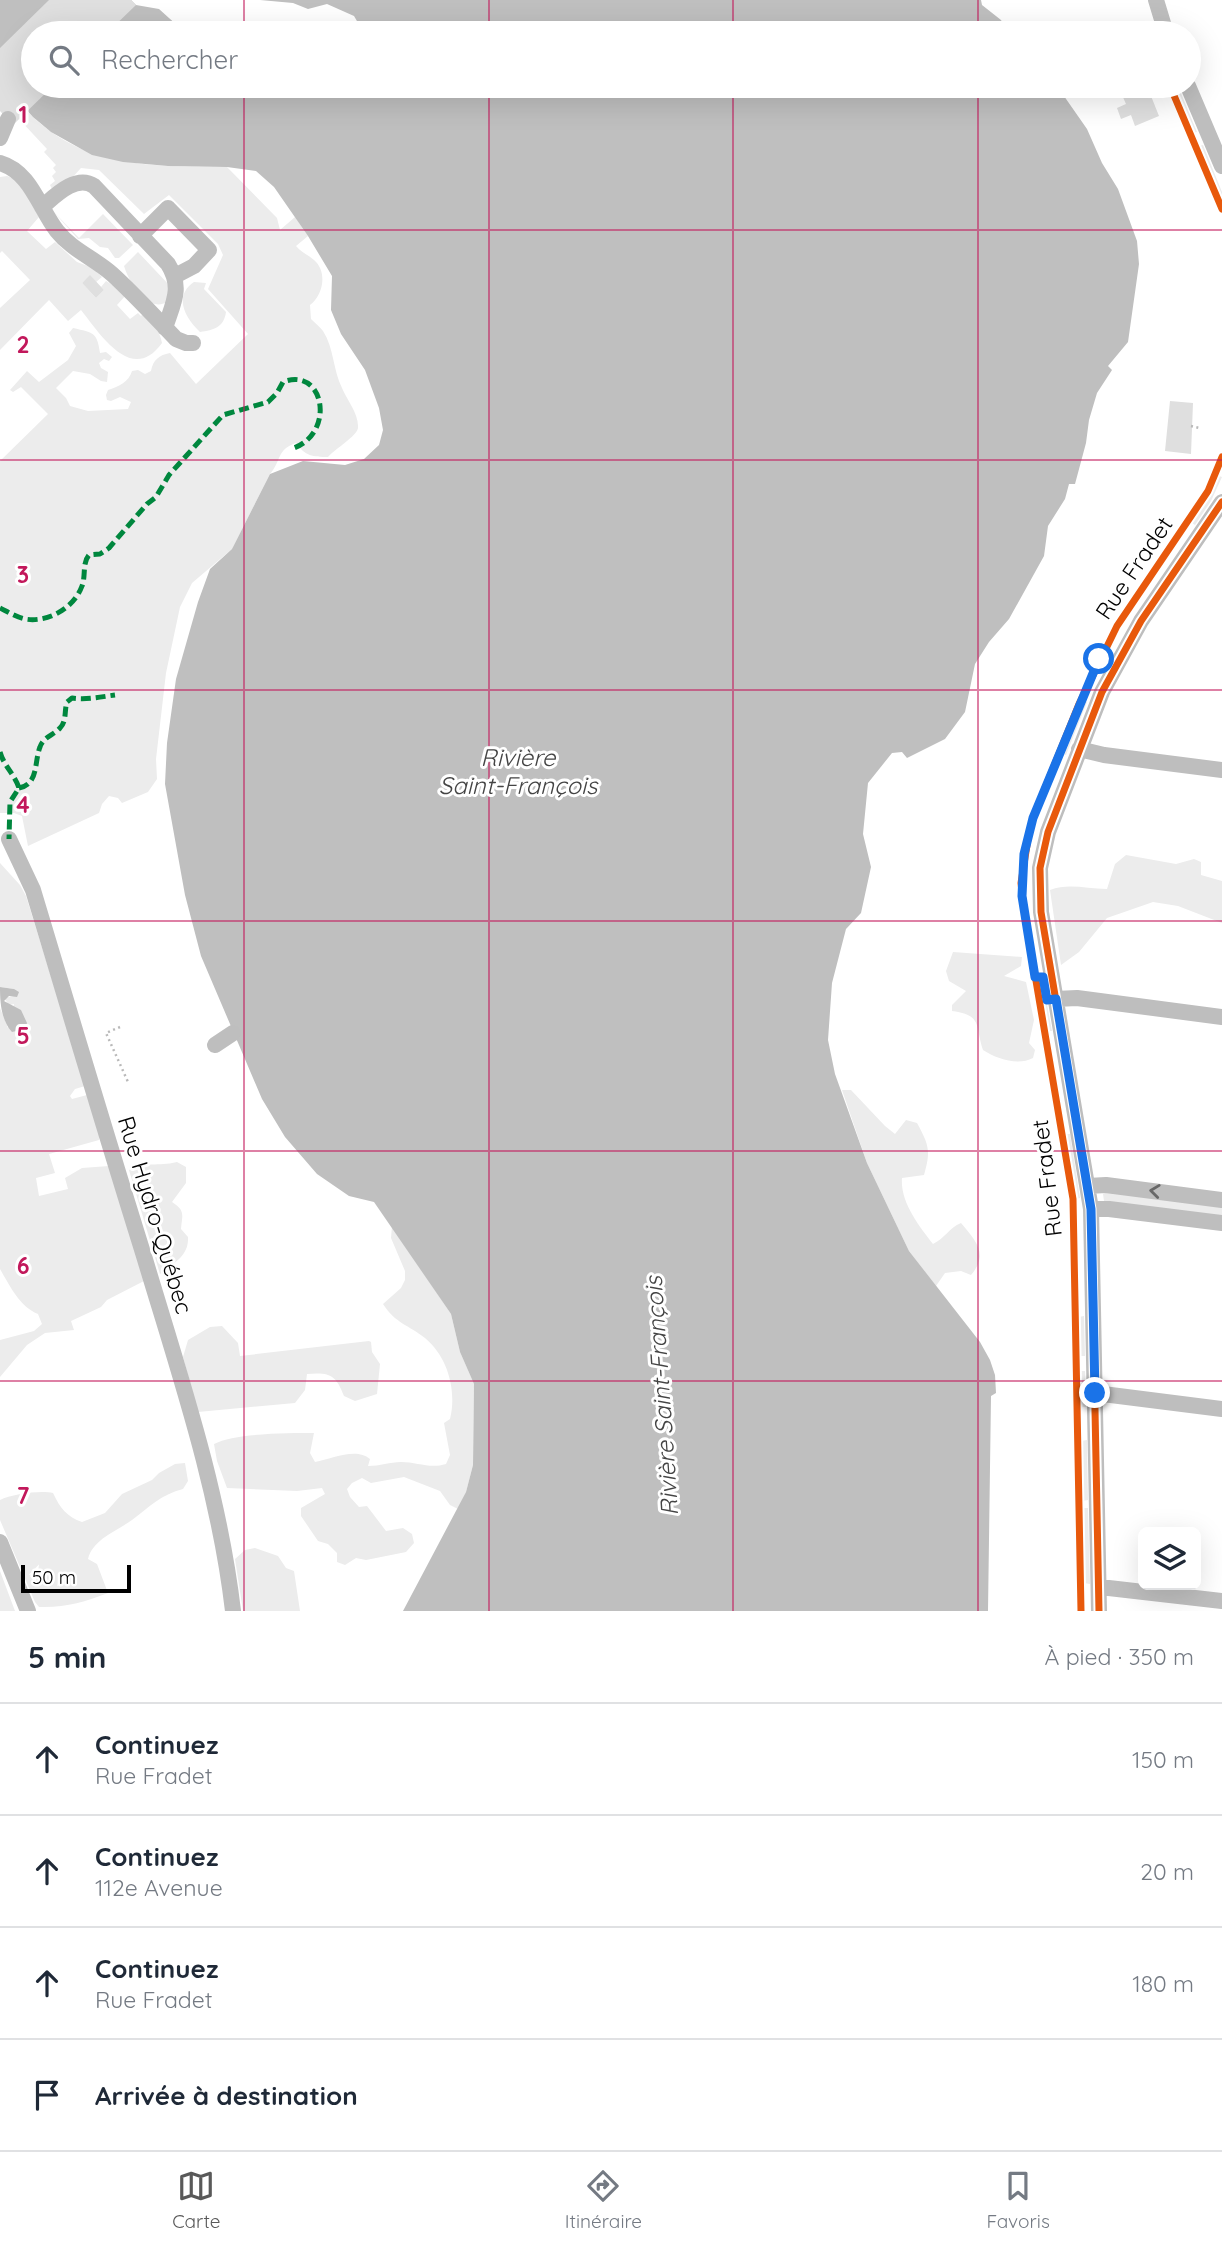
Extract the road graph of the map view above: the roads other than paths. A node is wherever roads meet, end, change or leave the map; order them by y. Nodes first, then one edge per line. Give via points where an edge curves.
1 (1156, 0) edge
2 (1162, 21) edge
3 (1193, 98) edge
4 (8, 119) dead end
5 (0, 138) edge
6 (0, 163) edge
7 (1222, 166) edge
8 (42, 207) junction
9 (140, 236) junction
10 (176, 276) junction
11 (165, 328) junction
12 (193, 342) dead end
13 (1222, 502) edge
14 (1079, 749) junction
15 (1222, 770) edge
16 (9, 839) dead end
17 (1056, 999) junction
18 (1222, 1017) edge
19 (233, 1032) dead end
20 (215, 1045) dead end
21 (1088, 1186) junction
22 (1222, 1200) edge
23 (1091, 1209) junction
24 (1222, 1223) edge
25 (1095, 1393) junction
26 (1222, 1409) edge
27 (0, 1542) edge
28 (1100, 1587) junction
29 (1222, 1601) edge
30 (28, 1611) edge
31 (233, 1611) edge
32 (1099, 1611) edge

1 - 2 street
3 - 7 street
4 - 5 street
6 - 8 street via 17,171
8 - 9 street via 67,188 89,182
8 - 11 street via 68,244 110,272
9 - 10 street
9 - 10 street via 168,208 209,250
10 - 11 street via 176,294
11 - 12 street via 176,339
13 - 14 street, Rue Fradet via 1135,631 1102,692
14 - 15 street
14 - 17 street, Rue Fradet via 1051,820 1040,868 1040,903
16 - 31 street, Rue Hydro-Québec via 33,890 163,1318 207,1472
17 - 18 street
17 - 21 street, Rue Fradet
19 - 20 street
22 -> 21 street
21 - 23 street, Rue Fradet
23 - 24 street
23 - 25 street, Rue Fradet
25 - 26 street
25 - 28 street, Rue Fradet
27 - 30 street
28 - 29 street
28 - 32 street, Rue Fradet

